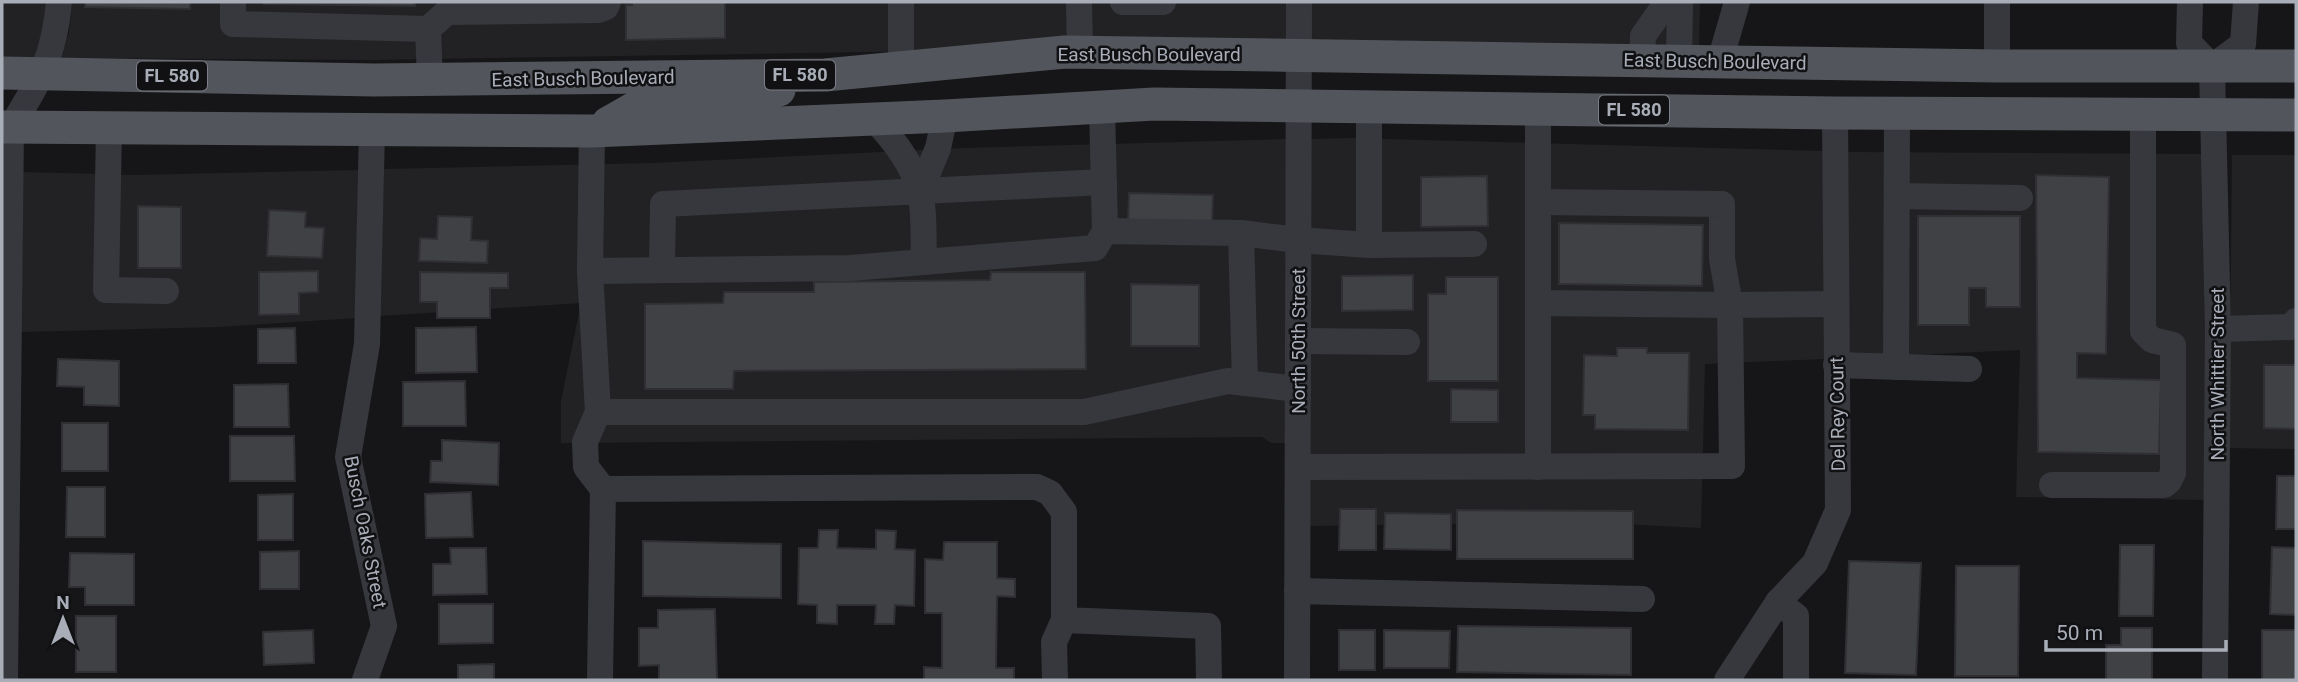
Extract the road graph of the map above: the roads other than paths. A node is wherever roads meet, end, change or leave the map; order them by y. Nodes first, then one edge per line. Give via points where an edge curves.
1 (59, 2) edge
2 (233, 2) edge
3 (608, 2) edge
4 (901, 2) edge
5 (1079, 2) edge
6 (1123, 2) edge
7 (1163, 2) edge
8 (1299, 2) edge
9 (1667, 2) edge
10 (1680, 2) edge
11 (1737, 2) edge
12 (1997, 2) edge
13 (2190, 2) edge
14 (2246, 2) edge
15 (519, 6) edge
16 (441, 14) edge
17 (1080, 53) junction
18 (1298, 54) junction
19 (1642, 60) junction
20 (1679, 61) junction
21 (1720, 61) junction
22 (1997, 66) junction
23 (2296, 66) edge
24 (2212, 67) junction
25 (901, 68) junction
26 (2, 73) edge
27 (43, 74) junction
28 (825, 75) junction
29 (430, 80) junction
30 (1298, 106) junction
31 (1102, 107) junction
32 (1369, 107) junction
33 (1538, 110) junction
34 (1835, 113) junction
35 (1897, 113) junction
36 (2143, 115) junction
37 (2214, 115) junction
38 (2296, 115) edge
39 (945, 116) junction
40 (874, 119) junction
41 (7, 127) edge
42 (109, 128) junction
43 (372, 130) junction
44 (592, 131) junction
45 (1104, 182) junction
46 (920, 192) junction
47 (1897, 197) junction
48 (2020, 198) dead end
49 (1538, 202) junction
50 (6, 206) edge
51 (1105, 231) junction
52 (1241, 233) junction
53 (1298, 240) junction
54 (1474, 244) dead end
55 (1369, 245) junction
56 (924, 262) junction
57 (662, 269) junction
58 (590, 271) junction
59 (166, 291) dead end
60 (1538, 303) junction
61 (1836, 304) junction
62 (1730, 305) junction
63 (2296, 321) edge
64 (2218, 338) junction
65 (1298, 341) junction
66 (1407, 342) dead end
67 (2173, 345) junction
68 (1836, 365) junction
69 (1896, 367) junction
70 (1969, 369) dead end
71 (1245, 383) junction
72 (1298, 389) junction
73 (598, 412) junction
74 (1298, 467) junction
75 (1538, 467) junction
76 (2052, 485) dead end
77 (603, 489) junction
78 (1297, 591) junction
79 (1642, 599) dead end
80 (1778, 602) junction
81 (1064, 620) junction
82 (5, 680) edge
83 (365, 680) edge
84 (600, 680) edge
85 (1055, 680) edge
86 (1209, 680) edge
87 (1297, 680) edge
88 (1727, 680) edge
89 (1796, 680) edge
90 (2215, 680) edge

1 - 27 street
2 - 16 street via 233,24
3 - 15 street via 598,10
4 - 25 street
5 - 17 street
6 - 7 street
8 - 18 street, North 50th Street
9 - 19 street via 1643,36
10 - 20 street
11 - 21 street
12 - 22 street
13 - 24 street via 2189,43
14 - 24 street via 2243,44
15 - 16 street
16 - 29 street
17 - 18 main road, East Busch Boulevard / FL 580
17 - 25 main road, East Busch Boulevard / FL 580
18 - 19 main road, East Busch Boulevard / FL 580
18 - 30 street, North 50th Street
19 - 20 main road, East Busch Boulevard / FL 580
20 - 21 main road, East Busch Boulevard / FL 580
21 - 22 main road, East Busch Boulevard / FL 580
22 - 24 main road, East Busch Boulevard / FL 580
23 - 24 main road, East Busch Boulevard / FL 580
24 - 37 street, North Whittier Street
25 - 28 main road, East Busch Boulevard / FL 580
26 - 27 main road, East Busch Boulevard / FL 580
27 - 29 main road, East Busch Boulevard / FL 580
27 - 41 street
28 - 29 main road, East Busch Boulevard / FL 580
28 - 44 main road via 757,98 636,107
30 - 31 main road, FL 580
30 - 32 main road, FL 580
30 - 53 street, North 50th Street
31 - 39 main road, FL 580
31 - 45 street
32 - 33 main road, FL 580
32 - 55 street
33 - 34 main road, FL 580
33 - 49 street
34 - 35 main road, FL 580
34 - 61 street, Del Rey Court
35 - 36 main road, FL 580
35 - 47 street
36 - 37 main road, FL 580
36 - 67 street via 2143,331 2152,340
37 - 38 main road, FL 580
37 - 64 street, North Whittier Street
39 - 40 main road, FL 580
39 - 46 street
40 - 44 main road, FL 580
40 - 46 street via 905,158
41 - 42 main road, FL 580
41 - 50 street
42 - 43 main road, FL 580
42 - 59 street via 106,290
43 - 44 main road, FL 580
43 - 83 street, Busch Oaks Street via 367,344 348,457 384,626
44 - 58 street
45 - 46 street
45 - 51 street
46 - 56 street
46 - 57 street via 663,204
47 - 48 street
47 - 69 street
49 - 60 street
49 - 62 street via 1722,204 1722,259
50 - 82 street
51 - 52 street
51 - 56 street via 1095,248
52 - 53 street
52 - 71 street
53 - 55 street
53 - 65 street, North 50th Street
54 - 55 street
56 - 57 street via 851,268
57 - 58 street
58 - 73 street
60 - 62 street
60 - 75 street
61 - 62 street
61 - 68 street, Del Rey Court
62 - 75 street via 1732,466
63 - 64 street via 2291,327
64 - 67 street
64 - 90 street, North Whittier Street
65 - 66 street
65 - 72 street, North 50th Street
67 - 76 street via 2173,473 2169,481 2164,485
68 - 69 street
68 - 80 street, Del Rey Court via 1838,510 1815,562
69 - 70 street
71 - 72 street
71 - 73 street via 1228,382 1084,412
72 - 74 street, North 50th Street
73 - 77 street via 585,442 586,467
74 - 75 street
74 - 78 street, North 50th Street
77 - 81 street via 1037,487 1050,493 1064,512
77 - 84 street
78 - 79 street
78 - 87 street, North 50th Street
80 - 88 street, Del Rey Court
80 - 89 street via 1796,615
81 - 85 street via 1054,642
81 - 86 street via 1208,626

